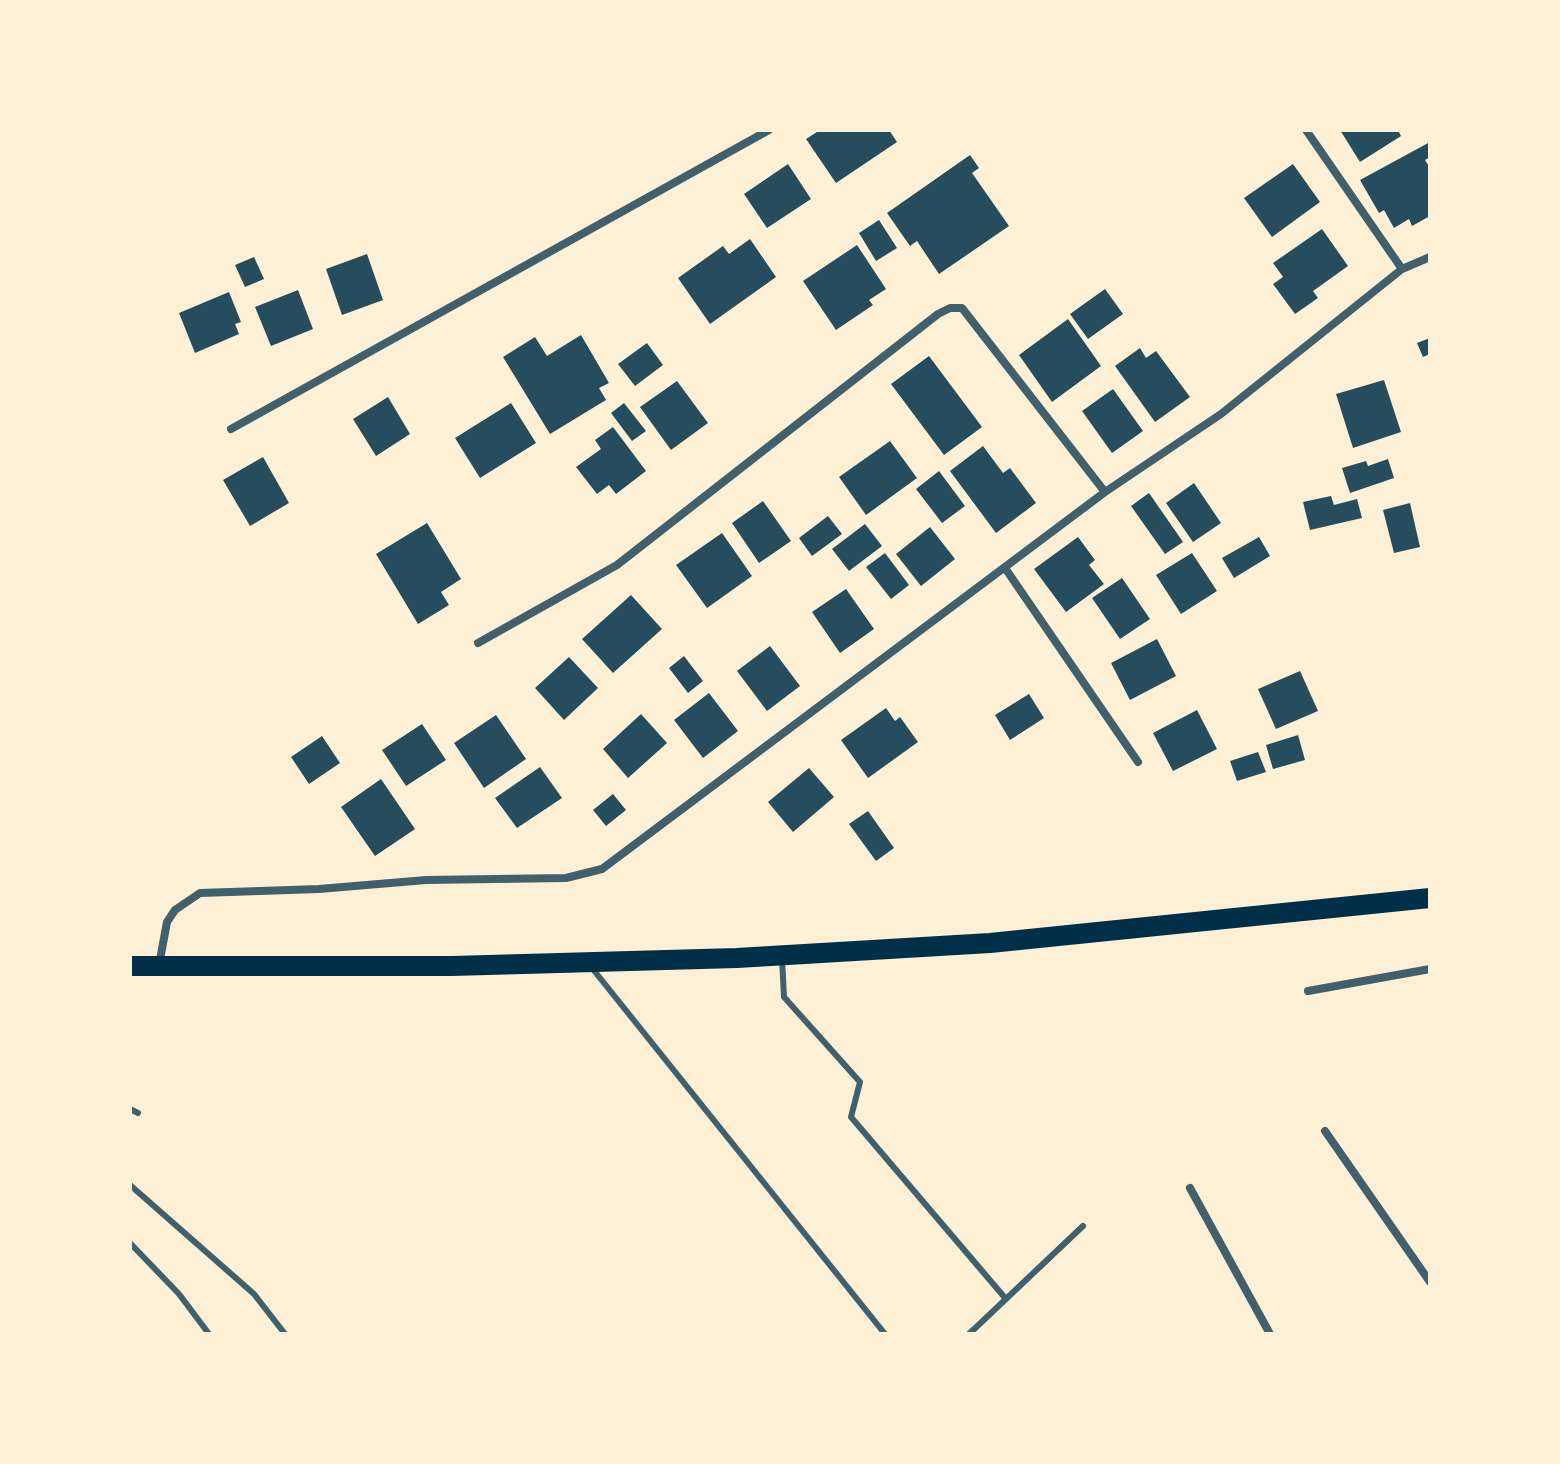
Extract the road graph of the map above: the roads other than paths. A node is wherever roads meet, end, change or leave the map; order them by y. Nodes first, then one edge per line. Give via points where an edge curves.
1 (769, 130) edge
2 (1306, 130) edge
3 (1430, 257) edge
4 (1402, 269) junction
5 (231, 429) dead end
6 (1105, 492) junction
7 (1005, 568) junction
8 (478, 643) dead end
9 (1138, 762) dead end
10 (1430, 898) edge
11 (782, 955) junction
12 (587, 962) junction
13 (130, 966) edge
14 (158, 967) junction
15 (1430, 969) edge
16 (1308, 991) dead end
17 (130, 1109) edge
18 (138, 1113) dead end
19 (1325, 1131) dead end
20 (130, 1185) edge
21 (1190, 1188) dead end
22 (1083, 1226) dead end
23 (130, 1243) edge
24 (1430, 1282) edge
25 (1006, 1299) junction
26 (209, 1334) edge
27 (285, 1334) edge
28 (885, 1334) edge
29 (969, 1334) edge
30 (1270, 1334) edge

1 - 5 street
2 - 4 street
3 - 4 street
4 - 6 street via 1221,414
6 - 7 street
6 - 8 street via 962,308 950,308 617,565
7 - 9 street
7 - 14 street via 602,869 566,878 200,893 167,922
10 - 11 main road via 990,943
11 - 12 main road
11 - 25 lane via 784,997 860,1082 851,1117
12 - 14 main road
12 - 28 lane
13 - 14 main road
15 - 16 street
17 - 18 lane
19 - 24 street
20 - 27 lane via 254,1294
21 - 30 street
22 - 25 lane
23 - 26 lane
25 - 29 lane

